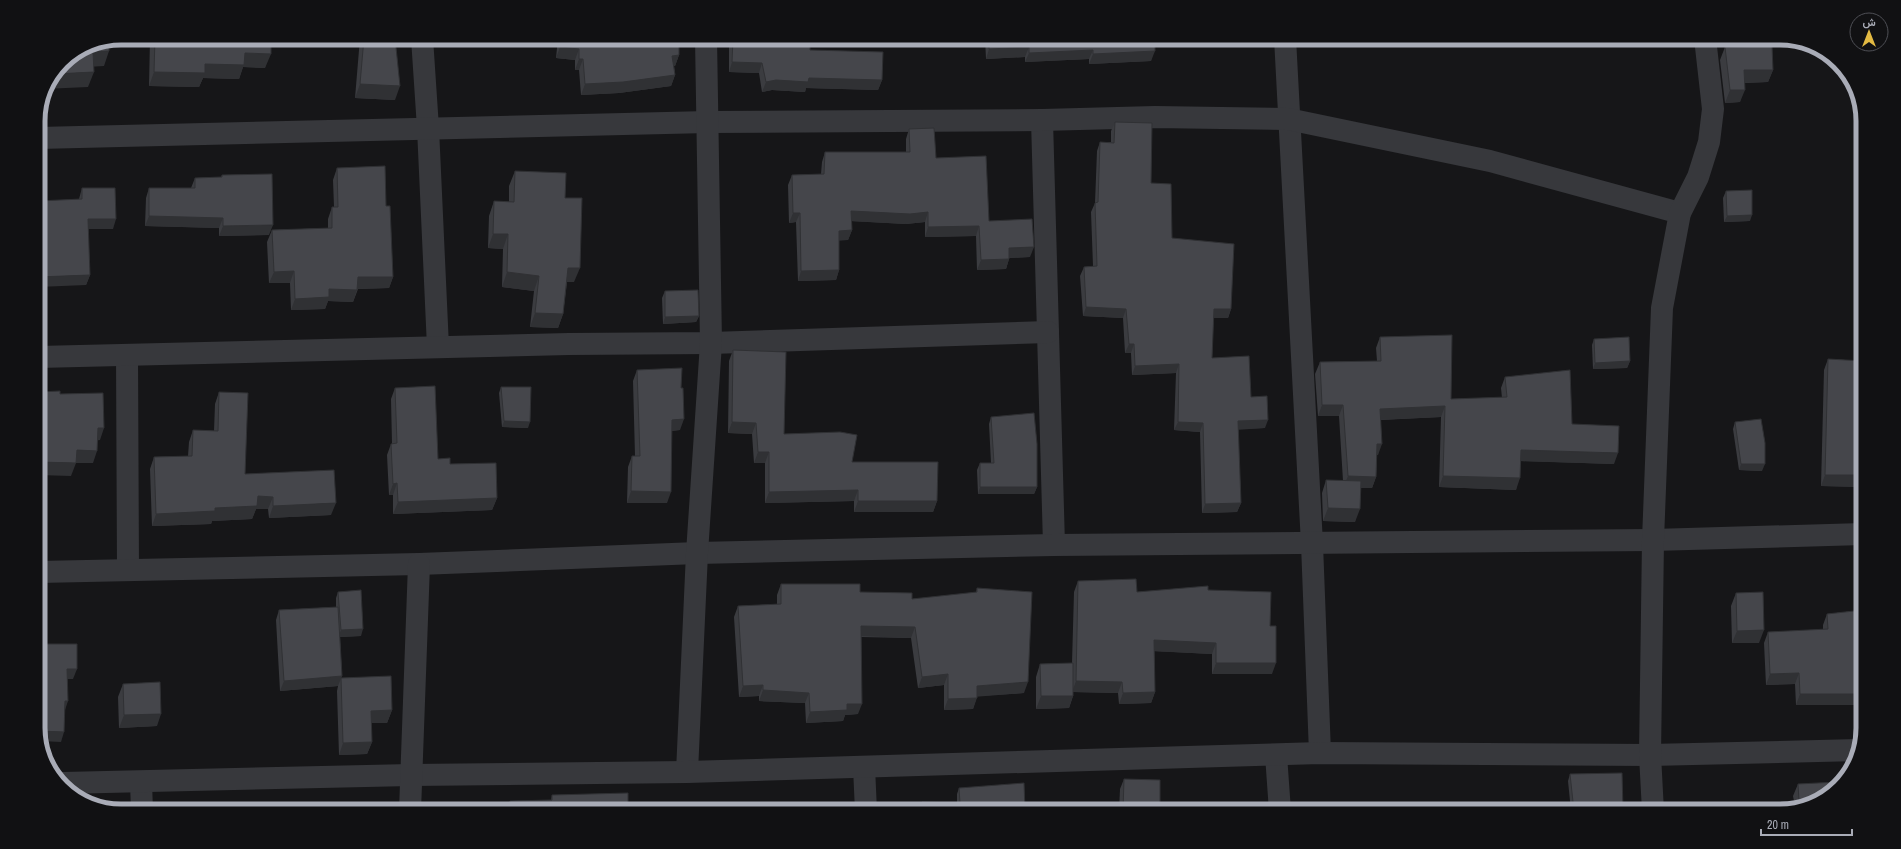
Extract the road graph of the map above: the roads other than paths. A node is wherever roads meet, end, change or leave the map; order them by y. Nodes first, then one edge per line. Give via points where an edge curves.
1 (422, 45) edge
2 (706, 45) edge
3 (1285, 45) edge
4 (1706, 45) edge
5 (1288, 119) junction
6 (1042, 120) junction
7 (708, 122) junction
8 (428, 128) junction
9 (45, 138) edge
10 (1680, 213) junction
11 (1048, 332) junction
12 (711, 343) junction
13 (438, 347) junction
14 (127, 355) junction
15 (45, 357) edge
16 (1856, 534) edge
17 (1653, 540) junction
18 (1312, 544) junction
19 (1054, 545) junction
20 (697, 553) junction
21 (419, 564) junction
22 (128, 570) junction
23 (45, 572) edge
24 (1852, 750) edge
25 (1320, 753) junction
26 (1276, 755) junction
27 (1650, 755) junction
28 (864, 767) junction
29 (687, 772) junction
30 (411, 775) junction
31 (141, 782) junction
32 (69, 783) edge
33 (142, 804) edge
34 (410, 804) edge
35 (866, 804) edge
36 (1280, 804) edge
37 (1653, 804) edge

1 - 8 street
2 - 7 street
3 - 5 street
4 - 10 street via 1713,109 1709,142 1698,177
5 - 6 street via 1155,117
5 - 10 street via 1490,161
5 - 18 street
6 - 7 street
6 - 11 street
7 - 8 street
7 - 12 street
8 - 9 street
8 - 13 street
10 - 17 street via 1662,308
11 - 12 street
11 - 19 street
12 - 13 street
12 - 20 street
13 - 14 street
14 - 15 street
14 - 22 street
16 - 17 street
17 - 18 street
17 - 27 street
18 - 19 street
18 - 25 street
19 - 20 street
20 - 21 street
20 - 29 street
21 - 22 street
21 - 30 street
22 - 23 street
24 - 27 street
25 - 26 street
25 - 27 street
26 - 28 street
26 - 36 street
27 - 37 street
28 - 29 street
28 - 35 street
29 - 30 street
30 - 31 street
30 - 34 street
31 - 32 street
31 - 33 street

